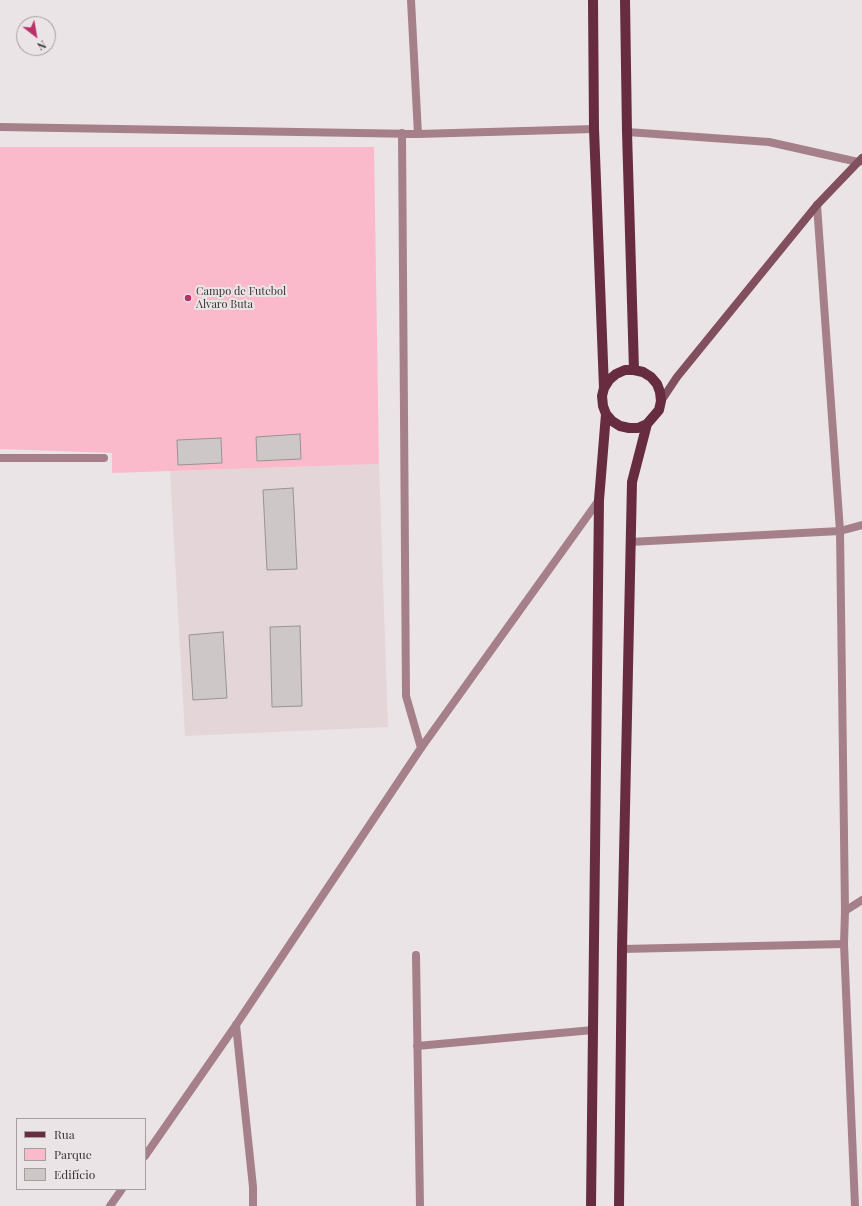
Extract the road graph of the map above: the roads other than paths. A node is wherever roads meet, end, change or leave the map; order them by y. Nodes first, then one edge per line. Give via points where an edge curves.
1 (411, 0) edge
2 (593, 0) edge
3 (625, 0) edge
4 (0, 128) edge
5 (594, 129) junction
6 (627, 132) junction
7 (402, 133) junction
8 (418, 134) junction
9 (861, 160) edge
10 (817, 205) junction
11 (634, 370) junction
12 (604, 388) junction
13 (661, 401) junction
14 (606, 414) junction
15 (647, 424) junction
16 (0, 458) edge
17 (104, 458) dead end
18 (600, 500) junction
19 (862, 525) edge
20 (840, 531) junction
21 (630, 542) junction
22 (421, 748) junction
23 (862, 900) edge
24 (845, 911) junction
25 (844, 944) junction
26 (622, 949) junction
27 (416, 955) dead end
28 (236, 1024) junction
29 (592, 1030) junction
30 (417, 1046) junction
31 (146, 1155) edge
32 (121, 1190) edge
33 (110, 1206) edge
34 (253, 1206) edge
35 (420, 1206) edge
36 (591, 1206) edge
37 (619, 1206) edge
38 (854, 1206) edge

1 - 8 street
2 - 5 main road
3 - 6 main road
4 - 7 street
5 - 8 street
5 - 12 main road
6 - 9 street via 769,142
6 - 11 main road
7 - 8 street
7 - 22 street via 406,696
9 - 10 street
10 - 13 street via 677,377
10 - 20 street
11 - 12 main road via 616,374
11 - 13 main road via 651,377 657,384
12 - 14 main road via 602,396
13 - 15 main road via 659,410
14 - 15 main road via 620,426 638,428
14 - 18 main road
15 - 21 main road via 632,482
16 - 17 street
18 - 22 street
18 - 29 main road
19 - 20 street
20 - 21 street
20 - 24 street
21 - 26 main road
22 - 28 street
23 - 24 street
24 - 25 street
25 - 26 street
25 - 38 street
26 - 37 main road
27 - 30 street
28 - 31 street
28 - 34 street
29 - 30 street
29 - 36 main road
30 - 35 street
32 - 33 street

